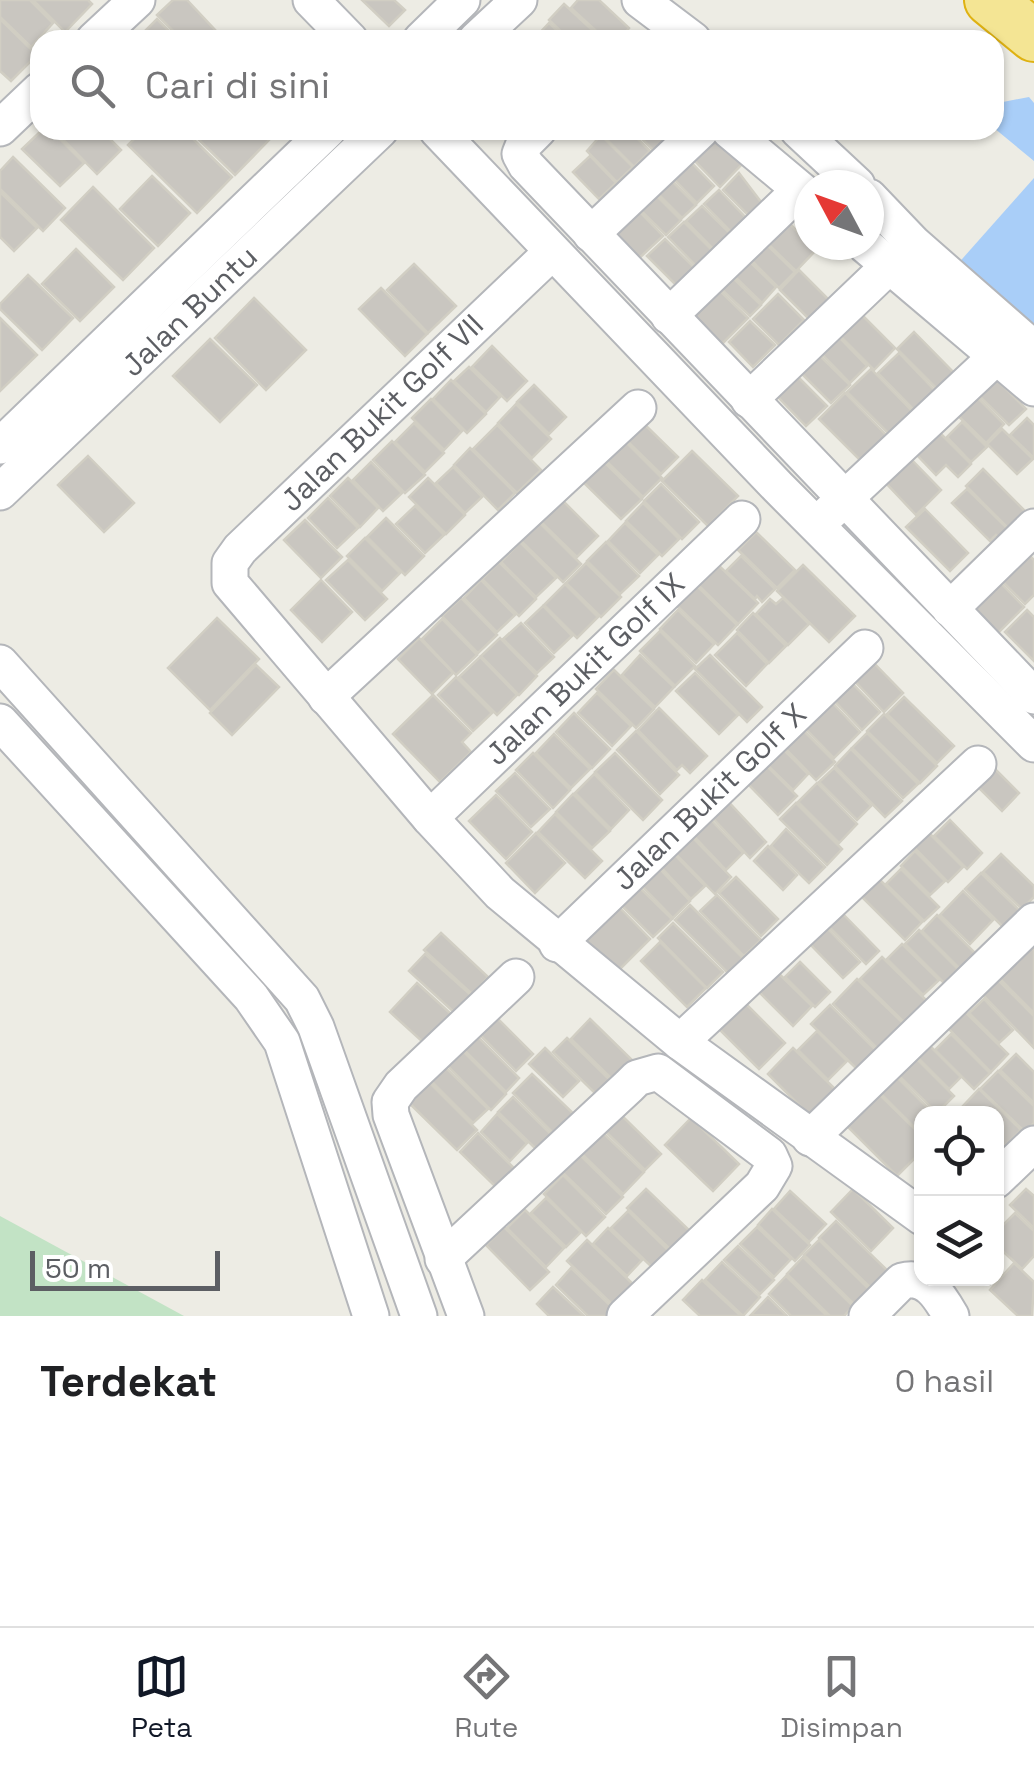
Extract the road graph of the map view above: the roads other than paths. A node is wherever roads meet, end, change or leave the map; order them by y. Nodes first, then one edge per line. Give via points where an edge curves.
1 (138, 0) edge
2 (311, 0) edge
3 (462, 0) edge
4 (519, 0) edge
5 (640, 0) edge
6 (990, 0) edge
7 (105, 30) edge
8 (340, 30) edge
9 (431, 30) edge
10 (487, 30) edge
11 (680, 30) edge
12 (1034, 36) edge
13 (30, 100) edge
14 (0, 128) edge
15 (318, 140) edge
16 (370, 140) edge
17 (446, 140) edge
18 (691, 140) edge
19 (741, 140) edge
20 (809, 140) edge
21 (529, 142) edge
22 (841, 170) edge
23 (794, 185) edge
24 (794, 202) edge
25 (884, 213) edge
26 (592, 234) junction
27 (552, 252) junction
28 (874, 260) edge
29 (884, 260) edge
30 (670, 316) junction
31 (1034, 349) edge
32 (996, 356) junction
33 (1034, 388) edge
34 (749, 400) junction
35 (638, 408) dead end
36 (0, 446) edge
37 (0, 492) edge
38 (844, 500) junction
39 (742, 519) dead end
40 (816, 525) junction
41 (1034, 527) edge
42 (950, 609) junction
43 (864, 648) dead end
44 (0, 663) edge
45 (1033, 692) edge
46 (326, 697) junction
47 (0, 722) edge
48 (1034, 744) edge
49 (978, 764) dead end
50 (430, 818) junction
51 (1034, 921) edge
52 (558, 944) junction
53 (516, 977) dead end
54 (680, 1042) junction
55 (810, 1138) junction
56 (1034, 1144) edge
57 (1004, 1172) edge
58 (914, 1210) edge
59 (443, 1259) junction
60 (415, 1306) edge
61 (370, 1312) edge
62 (466, 1316) edge
63 (625, 1316) edge
64 (867, 1316) edge
65 (952, 1316) edge

1 - 7 street
2 - 8 street
3 - 9 street
4 - 10 street
5 - 11 street
6 - 12 highway
13 - 14 street
15 - 36 street, Jalan Buntu
16 - 37 street, Jalan Buntu
17 - 27 street
18 - 26 street
19 - 23 street
20 - 22 street
21 - 26 street via 526,165
24 - 30 street
25 - 31 street
26 - 30 street
27 - 40 street
27 - 46 street, Jalan Bukit Golf VII via 230,563 230,583
28 - 34 street
29 - 32 street
30 - 34 street
32 - 33 street
32 - 38 street
34 - 38 street
35 - 46 street
38 - 40 street
38 - 42 street
39 - 50 street, Jalan Bukit Golf IX
40 - 48 street
41 - 42 street
42 - 45 street
43 - 52 street, Jalan Bukit Golf X
44 - 60 street via 302,1000
46 - 50 street
47 - 61 street via 251,996 282,1042
49 - 54 street
50 - 52 street
51 - 55 street
52 - 54 street
53 - 59 street via 390,1102
54 - 55 street
55 - 58 street
56 - 57 street
59 - 62 street
59 - 63 street via 637,1078 658,1072 774,1166 762,1186
60 - 61 street
64 - 65 street via 909,1278 938,1293

